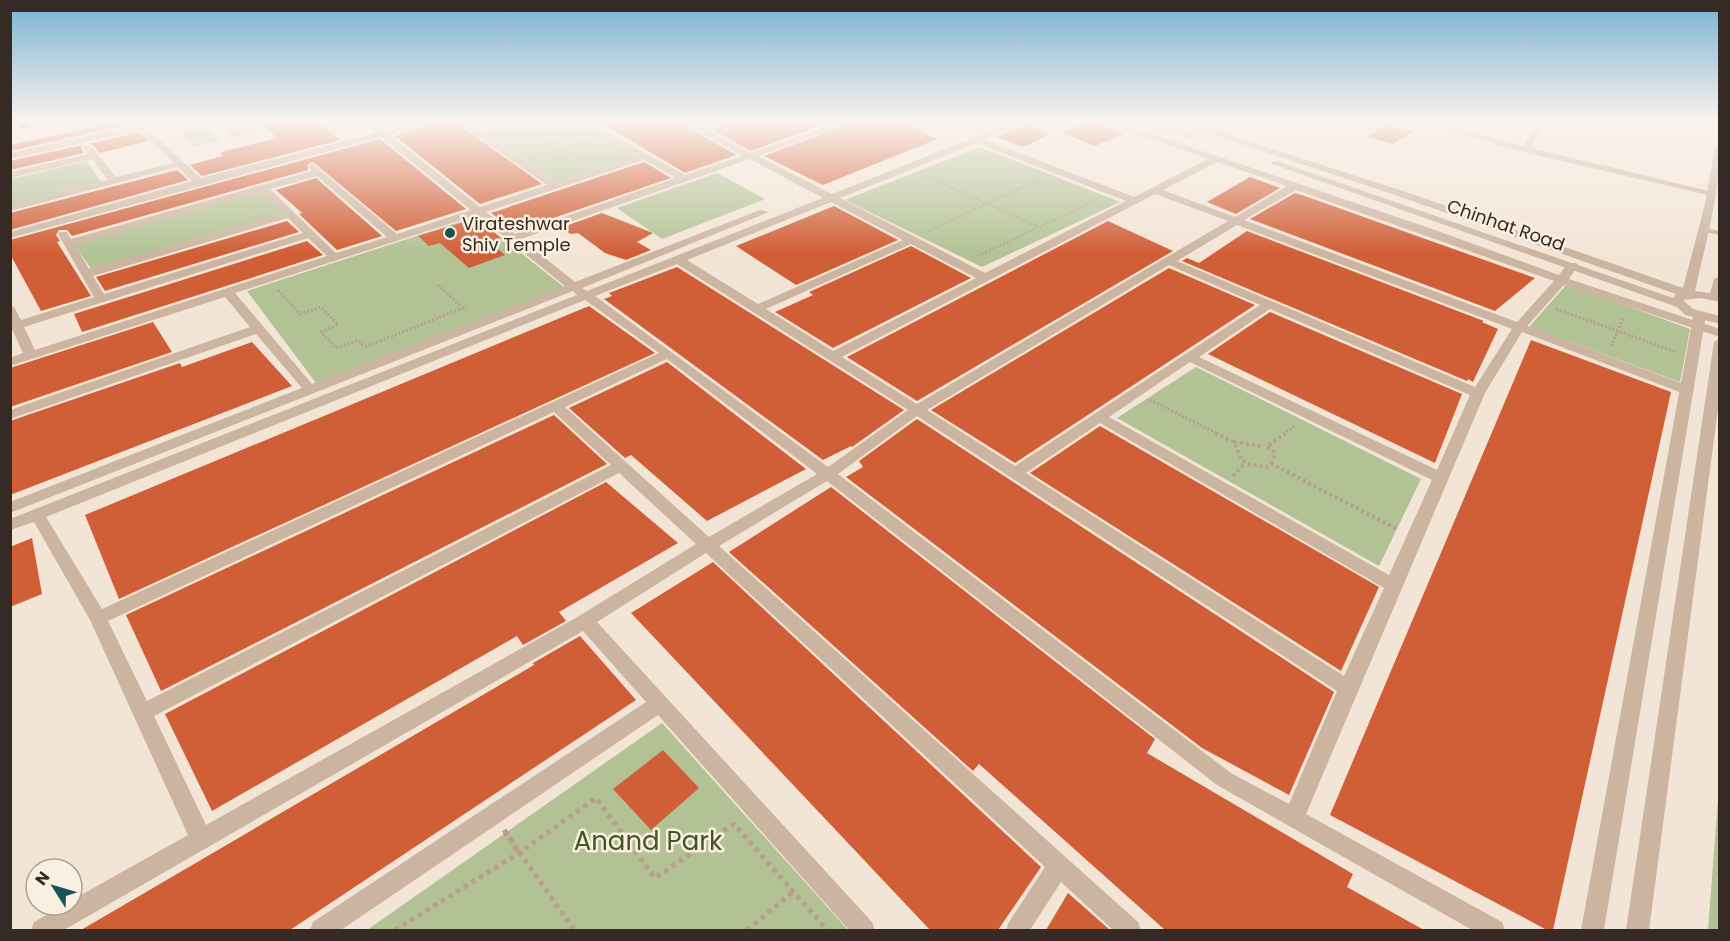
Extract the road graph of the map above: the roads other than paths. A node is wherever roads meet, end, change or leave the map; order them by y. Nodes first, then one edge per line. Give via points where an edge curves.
1 (52, 166) edge
2 (102, 166) edge
3 (173, 166) edge
4 (182, 166) edge
5 (259, 166) edge
6 (312, 166) edge
7 (422, 166) edge
8 (525, 166) edge
9 (617, 166) edge
10 (661, 166) edge
11 (721, 166) edge
12 (768, 166) edge
13 (885, 166) edge
14 (911, 166) edge
15 (1044, 166) edge
16 (1203, 166) edge
17 (1236, 166) edge
18 (1278, 166) edge
19 (1315, 166) edge
20 (1595, 166) edge
21 (1717, 166) edge
22 (319, 172) junction
23 (10, 176) edge
24 (684, 179) junction
25 (114, 181) junction
26 (199, 182) junction
27 (555, 186) junction
28 (1295, 186) junction
29 (262, 188) junction
30 (1156, 191) junction
31 (818, 192) junction
32 (1712, 193) junction
33 (830, 198) junction
34 (1135, 201) junction
35 (10, 208) edge
36 (478, 211) junction
37 (289, 214) junction
38 (1237, 221) junction
39 (57, 223) junction
40 (1703, 230) junction
41 (1719, 233) edge
42 (310, 234) junction
43 (10, 235) edge
44 (395, 238) junction
45 (514, 238) junction
46 (911, 240) junction
47 (68, 243) junction
48 (334, 257) junction
49 (676, 258) junction
50 (1168, 261) junction
51 (1572, 266) junction
52 (87, 274) junction
53 (985, 278) junction
54 (1719, 279) edge
55 (1562, 280) junction
56 (581, 291) junction
57 (227, 292) junction
58 (1688, 294) junction
59 (101, 298) junction
60 (1717, 299) edge
61 (1269, 304) junction
62 (1679, 304) junction
63 (757, 309) junction
64 (10, 310) edge
65 (1719, 320) edge
66 (1698, 321) junction
67 (17, 325) junction
68 (1519, 327) junction
69 (258, 329) junction
70 (494, 332) junction
71 (1719, 333) edge
72 (447, 336) junction
73 (1719, 342) edge
74 (668, 354) junction
75 (31, 356) junction
76 (833, 356) junction
77 (1190, 357) junction
78 (10, 363) edge
79 (310, 390) junction
80 (1687, 390) junction
81 (1478, 393) junction
82 (556, 407) junction
83 (917, 410) junction
84 (10, 416) edge
85 (1099, 417) junction
86 (619, 467) junction
87 (1015, 473) junction
88 (828, 474) junction
89 (1441, 478) junction
90 (10, 508) edge
91 (37, 514) junction
92 (10, 525) edge
93 (707, 545) junction
94 (1393, 585) junction
95 (98, 618) junction
96 (585, 621) junction
97 (1348, 688) junction
98 (658, 705) junction
99 (142, 713) junction
100 (1293, 819) junction
101 (202, 841) junction
102 (1059, 865) junction
103 (42, 930) edge
104 (321, 930) edge
105 (864, 930) edge
106 (1017, 930) edge
107 (1130, 930) edge
108 (1494, 930) edge
109 (1593, 930) edge
110 (1637, 930) edge

1 - 23 street
2 - 25 street
3 - 25 street
4 - 26 street
5 - 26 street
6 - 22 street
7 - 36 street
8 - 27 street
9 - 27 street
10 - 24 street
11 - 24 street
12 - 31 street
13 - 31 street
14 - 33 street
15 - 34 street
16 - 30 street
17 - 28 street
18 - 51 street, Chinhat Road
19 - 58 street
20 - 32 street
21 - 32 street
22 - 29 street
22 - 44 street
24 - 45 street
25 - 35 street
26 - 39 street
27 - 36 street
28 - 38 street
28 - 55 street
29 - 37 street
29 - 47 street
30 - 34 street
30 - 38 street
31 - 33 street
31 - 56 street
32 - 40 street
33 - 46 street
33 - 49 street
34 - 53 street
36 - 44 street
36 - 45 street
37 - 42 street
37 - 52 street
38 - 50 street
38 - 68 street
39 - 43 street
39 - 47 street
40 - 41 lane
40 - 58 street
42 - 48 street
42 - 59 street
44 - 48 street
45 - 56 street
46 - 53 street
46 - 63 street
47 - 52 street
48 - 57 street
49 - 56 street
49 - 63 street
50 - 61 street
50 - 83 street
51 - 55 street
51 - 62 street, Chinhat Road
52 - 59 street
53 - 76 street
54 - 60 street
55 - 66 street
55 - 68 street
56 - 70 street
56 - 72 street
56 - 74 street
57 - 69 street
57 - 75 street
58 - 60 street
58 - 62 street via 1678,297
59 - 67 street
61 - 77 street
61 - 81 street
62 - 66 street, Chinhat Road
63 - 76 street
64 - 67 street
65 - 66 street
66 - 71 street
66 - 80 street
67 - 75 street
68 - 80 street
68 - 81 street
69 - 79 street
69 - 84 street
70 - 72 street
70 - 91 street
72 - 79 street
73 - 110 street
74 - 82 street
74 - 88 street
75 - 78 street
76 - 83 street
77 - 85 street
77 - 89 street
79 - 90 street
80 - 109 street
81 - 89 street
82 - 86 street
82 - 95 street
83 - 87 street
83 - 88 street
85 - 87 street
85 - 94 street
86 - 93 street
86 - 99 street
87 - 97 street
88 - 93 street
88 - 100 street via 1224,779
89 - 94 street
91 - 92 street
91 - 95 street
93 - 96 street
93 - 102 street
94 - 97 street
95 - 99 street
96 - 98 street
96 - 101 street
97 - 100 street
98 - 104 street
98 - 105 street
99 - 101 street
100 - 108 street
101 - 103 street
102 - 106 street
102 - 107 street

